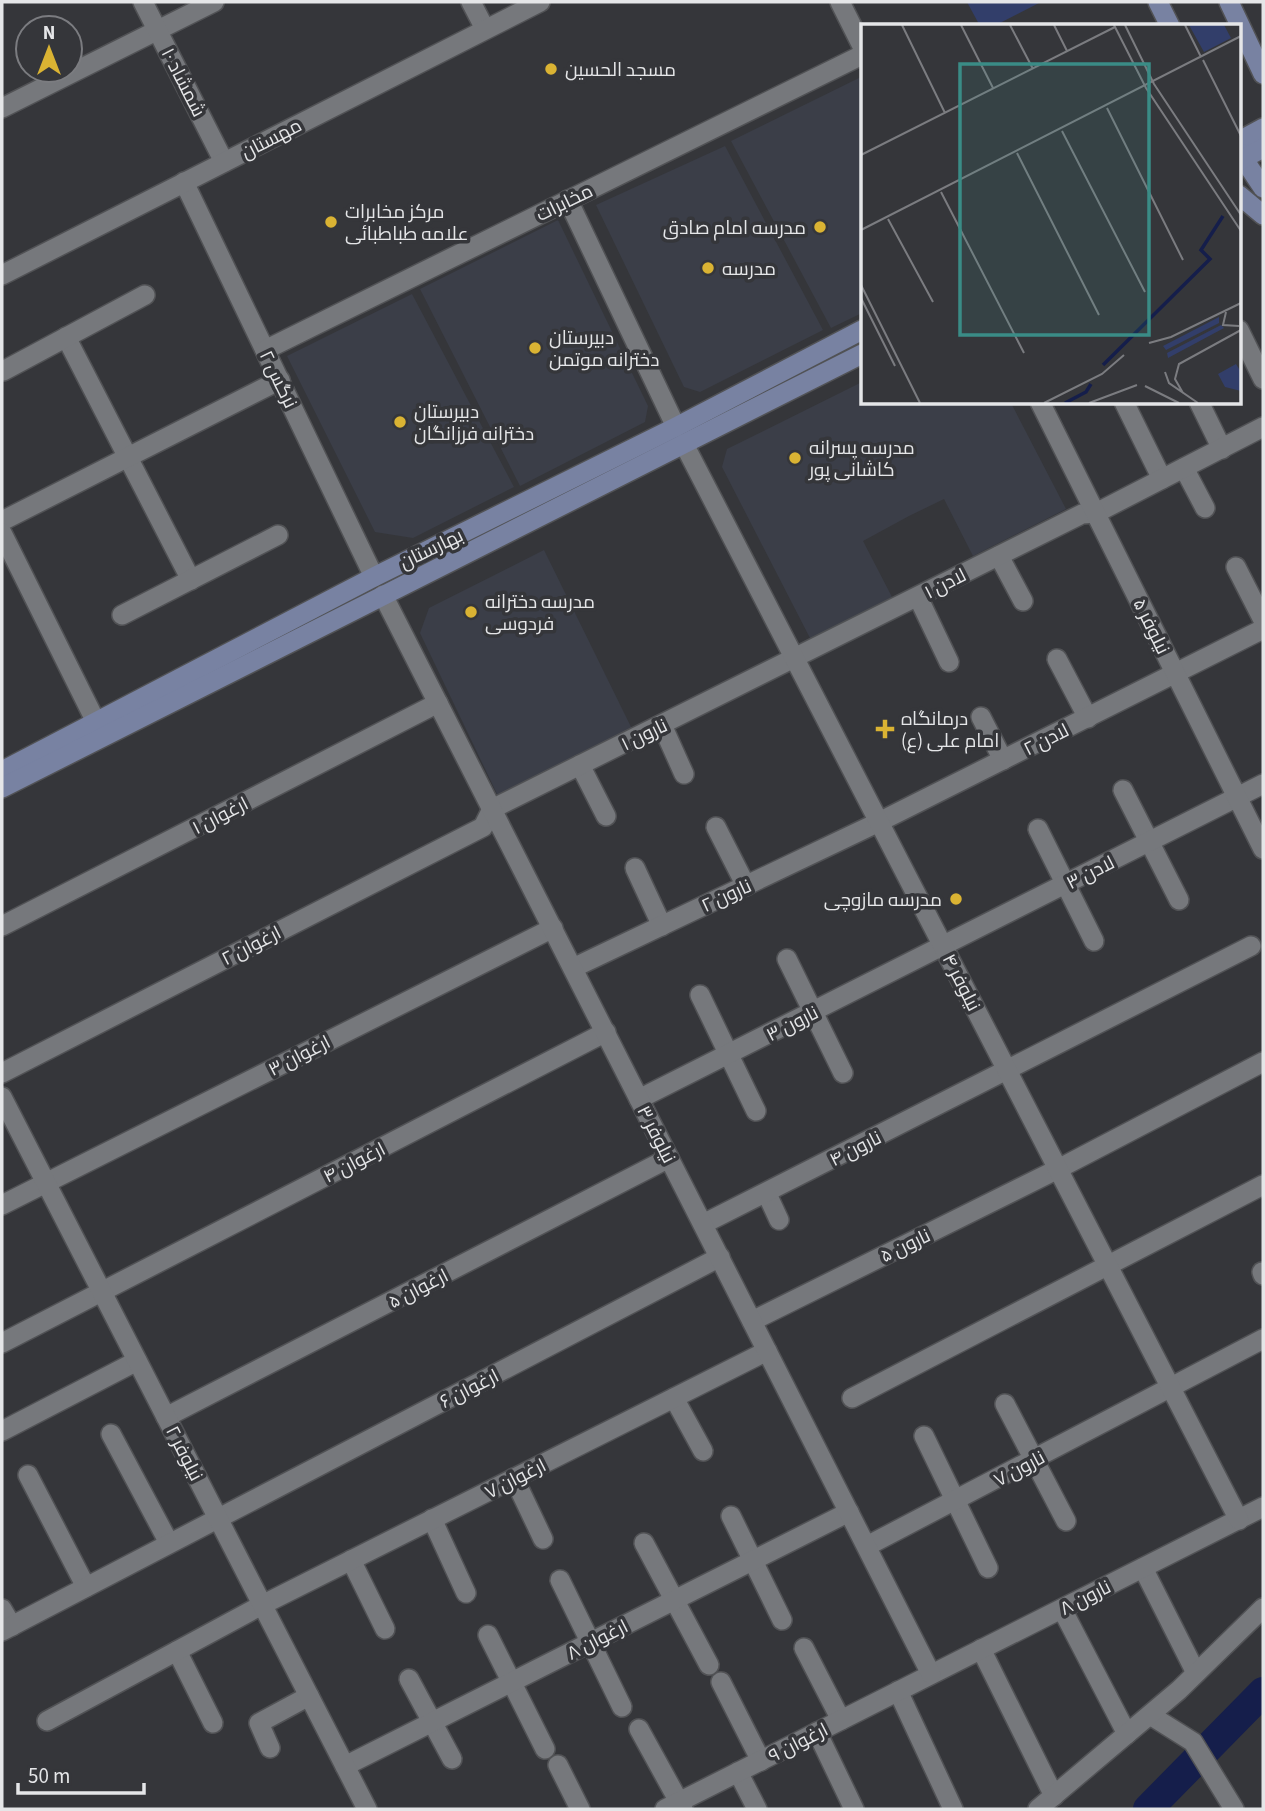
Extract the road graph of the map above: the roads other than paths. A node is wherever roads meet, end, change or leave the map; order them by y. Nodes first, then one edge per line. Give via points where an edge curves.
1 (143, 2) edge
2 (214, 2) edge
3 (471, 2) edge
4 (540, 2) edge
5 (840, 2) edge
6 (1228, 2) edge
7 (485, 29) junction
8 (158, 31) junction
9 (861, 42) edge
10 (1257, 53) edge
11 (861, 56) edge
12 (1263, 74) edge
13 (2, 108) edge
14 (1263, 128) edge
15 (1263, 148) edge
16 (1240, 153) edge
17 (224, 162) junction
18 (184, 182) junction
19 (1263, 188) edge
20 (1240, 196) edge
21 (568, 200) junction
22 (1263, 215) edge
23 (2, 275) edge
24 (145, 295) dead end
25 (861, 331) edge
26 (1240, 332) edge
27 (66, 337) junction
28 (265, 350) junction
29 (861, 355) edge
30 (3, 371) edge
31 (1263, 379) edge
32 (280, 380) junction
33 (1041, 404) edge
34 (1125, 404) edge
35 (1200, 404) edge
36 (1263, 427) edge
37 (680, 435) junction
38 (1222, 449) junction
39 (127, 458) junction
40 (1184, 468) junction
41 (1162, 479) junction
42 (1205, 508) dead end
43 (1096, 513) junction
44 (2, 521) edge
45 (2, 533) edge
46 (278, 535) dead end
47 (999, 556) junction
48 (1236, 567) dead end
49 (374, 577) junction
50 (191, 580) junction
51 (383, 595) junction
52 (918, 597) junction
53 (1023, 601) dead end
54 (122, 615) dead end
55 (1263, 620) edge
56 (1263, 629) edge
57 (795, 659) junction
58 (1057, 659) dead end
59 (949, 662) dead end
60 (1176, 673) junction
61 (438, 703) junction
62 (981, 717) dead end
63 (1088, 718) junction
64 (96, 722) junction
65 (662, 725) junction
66 (1003, 760) junction
67 (580, 765) junction
68 (2, 771) edge
69 (684, 774) dead end
70 (1263, 784) edge
71 (2, 788) edge
72 (1122, 790) dead end
73 (1237, 797) junction
74 (492, 809) junction
75 (606, 816) dead end
76 (879, 822) junction
77 (716, 827) dead end
78 (1038, 829) dead end
79 (1149, 842) junction
80 (1263, 849) edge
81 (635, 868) dead end
82 (1066, 884) junction
83 (746, 886) junction
84 (1178, 900) dead end
85 (2, 926) edge
86 (662, 926) junction
87 (552, 928) junction
88 (1094, 941) dead end
89 (1251, 946) dead end
90 (943, 947) junction
91 (787, 959) dead end
92 (573, 968) junction
93 (700, 995) dead end
94 (813, 1012) junction
95 (606, 1032) junction
96 (729, 1055) junction
97 (1263, 1062) edge
98 (1006, 1069) junction
99 (2, 1073) edge
100 (843, 1073) dead end
101 (2, 1097) edge
102 (639, 1099) junction
103 (756, 1111) dead end
104 (670, 1158) junction
105 (1058, 1169) junction
106 (46, 1183) junction
107 (1263, 1185) edge
108 (766, 1194) junction
109 (2, 1205) edge
110 (779, 1220) dead end
111 (703, 1224) junction
112 (720, 1257) junction
113 (1108, 1265) junction
114 (102, 1292) junction
115 (752, 1321) junction
116 (1263, 1339) edge
117 (2, 1343) edge
118 (767, 1351) junction
119 (137, 1361) junction
120 (1171, 1388) junction
121 (674, 1398) junction
122 (852, 1398) dead end
123 (1005, 1404) dead end
124 (166, 1417) junction
125 (2, 1431) edge
126 (111, 1434) dead end
127 (924, 1436) dead end
128 (703, 1451) dead end
129 (1035, 1460) junction
130 (29, 1475) dead end
131 (514, 1478) junction
132 (955, 1502) junction
133 (1263, 1507) edge
134 (849, 1512) junction
135 (731, 1516) dead end
136 (218, 1518) junction
137 (432, 1520) junction
138 (1239, 1520) junction
139 (1066, 1521) dead end
140 (543, 1539) dead end
141 (169, 1543) junction
142 (644, 1543) dead end
143 (867, 1546) junction
144 (351, 1560) junction
145 (754, 1560) junction
146 (988, 1568) dead end
147 (1143, 1568) junction
148 (561, 1580) dead end
149 (86, 1587) junction
150 (466, 1593) dead end
151 (674, 1601) junction
152 (262, 1605) junction
153 (1263, 1608) edge
154 (1062, 1609) junction
155 (782, 1620) dead end
156 (5, 1622) edge
157 (385, 1629) dead end
158 (488, 1634) dead end
159 (592, 1642) junction
160 (804, 1648) dead end
161 (981, 1649) junction
162 (177, 1651) junction
163 (709, 1665) dead end
164 (1196, 1673) junction
165 (932, 1674) junction
166 (409, 1679) dead end
167 (513, 1682) junction
168 (721, 1682) dead end
169 (898, 1691) junction
170 (309, 1696) junction
171 (622, 1707) dead end
172 (1150, 1715) junction
173 (841, 1720) junction
174 (47, 1721) dead end
175 (433, 1722) junction
176 (213, 1723) dead end
177 (639, 1729) dead end
178 (817, 1732) junction
179 (1127, 1734) junction
180 (270, 1748) dead end
181 (545, 1749) dead end
182 (452, 1759) dead end
183 (761, 1760) junction
184 (558, 1765) dead end
185 (345, 1766) junction
186 (738, 1772) junction
187 (1054, 1796) junction
188 (1230, 1801) edge
189 (675, 1807) edge
190 (368, 1809) edge
191 (580, 1809) edge
192 (757, 1809) edge
193 (855, 1809) edge
194 (953, 1809) edge
195 (1038, 1809) edge

1 - 8 street, شمشاد ۱۰
2 - 8 street
3 - 7 street
4 - 7 street, مهستان
5 - 9 street
6 - 10 main road
7 - 17 street, مهستان
8 - 13 street
8 - 17 street, شمشاد ۱۰
10 - 12 main road
11 - 21 street, مخابرات
14 - 16 main road
15 - 16 main road
16 - 19 main road
17 - 18 street, مهستان
18 - 23 street, مهستان
18 - 28 street, نرگس ۲
20 - 22 main road
21 - 28 street, مخابرات
21 - 37 street, نیلوفر ۴
24 - 27 street
25 - 37 main road, بهارستان
26 - 31 street
27 - 30 street
27 - 39 street
28 - 32 street, نرگس ۲
29 - 37 main road, بهارستان
32 - 39 street
32 - 49 street, نرگس ۲
33 - 43 street, نیلوفر ۵
34 - 41 street
35 - 38 street
36 - 38 street, لادن ۱
37 - 49 main road, بهارستان
37 - 51 main road, بهارستان
37 - 57 street, نیلوفر ۴
38 - 40 street, لادن ۱
39 - 44 street
39 - 50 street
40 - 41 street, لادن ۱
40 - 42 street
41 - 43 street, لادن ۱
43 - 47 street, لادن ۱ via 1082,514
43 - 60 street, نیلوفر ۵
45 - 64 street
46 - 50 street
47 - 52 street, لادن ۱
47 - 53 street
48 - 55 street
49 - 51 main road
49 - 64 main road, بهارستان
50 - 54 street
51 - 61 street, نیلوفر ۳
51 - 71 main road, بهارستان
52 - 57 street, لادن ۱
52 - 59 street
56 - 60 street, لادن ۲
57 - 65 street, نارون ۱
57 - 76 street, نیلوفر ۴
58 - 63 street
60 - 63 street, لادن ۲
60 - 73 street, نیلوفر ۵
61 - 74 street, نیلوفر ۳
61 - 85 street, ارغوان ۱
62 - 66 street
63 - 66 street, لادن ۲
64 - 68 main road, بهارستان
65 - 67 street, نارون ۱
65 - 69 street
66 - 76 street, لادن ۲
67 - 74 street, نارون ۱
67 - 75 street
70 - 73 street, لادن ۳
72 - 79 street
73 - 79 street, لادن ۳
73 - 80 street, نیلوفر ۵
74 - 87 street, نیلوفر ۳
74 - 99 street, ارغوان ۲ via 483,827
76 - 83 street, نارون ۲
76 - 90 street, نیلوفر ۴
77 - 83 street
78 - 82 street
79 - 82 street, لادن ۳
79 - 84 street
81 - 86 street
82 - 88 street
82 - 90 street, لادن ۳
83 - 86 street, نارون ۲
86 - 92 street, نارون ۲
87 - 92 street, نیلوفر ۳
87 - 106 street, ارغوان ۳
89 - 98 street, نارون ۴
90 - 94 street, نارون ۳
90 - 98 street, نیلوفر ۴
91 - 94 street
92 - 95 street, نیلوفر ۳
93 - 96 street
94 - 96 street, نارون ۳
94 - 100 street
95 - 102 street, نیلوفر ۳
95 - 114 street, ارغوان ۴
96 - 102 street, نارون ۳
96 - 103 street
97 - 105 street, نارون ۵
98 - 105 street, نیلوفر ۴
98 - 108 street, نارون ۴
101 - 106 street, نیلوفر ۲
102 - 104 street, نیلوفر ۳
104 - 111 street, نیلوفر ۳
104 - 124 street, ارغوان ۵
105 - 113 street, نیلوفر ۴
105 - 115 street, نارون ۵
106 - 109 street, ارغوان ۳
106 - 114 street, نیلوفر ۲
107 - 113 street
108 - 110 street
108 - 111 street, نارون ۴
111 - 112 street, نیلوفر ۳
112 - 115 street, نیلوفر ۳
112 - 136 street, ارغوان ۶
113 - 120 street, نیلوفر ۴
113 - 122 street
114 - 117 street, ارغوان ۴
114 - 119 street, نیلوفر ۲
115 - 118 street, نیلوفر ۳
116 - 120 street, نارون ۷
118 - 121 street, ارغوان ۷
118 - 134 street, نیلوفر ۳
119 - 124 street, نیلوفر ۲
119 - 125 street
120 - 129 street, نارون ۷
120 - 138 street, نیلوفر ۴
121 - 128 street
121 - 131 street, ارغوان ۷
123 - 129 street
124 - 136 street, نیلوفر ۲
126 - 141 street
127 - 132 street
129 - 132 street, نارون ۷
129 - 139 street
130 - 149 street
131 - 137 street, ارغوان ۷
131 - 140 street
132 - 143 street, نارون ۷
132 - 146 street
133 - 138 street, نارون ۸
134 - 143 street, نیلوفر ۳
134 - 145 street, ارغوان ۸
135 - 145 street
136 - 141 street, ارغوان ۶
136 - 152 street, نیلوفر ۲
137 - 144 street, ارغوان ۷
137 - 150 street
138 - 147 street, نارون ۸
141 - 149 street, ارغوان ۶
142 - 151 street
143 - 165 street, نیلوفر ۳
144 - 152 street, ارغوان ۷
144 - 157 street
145 - 151 street, ارغوان ۸
145 - 155 street
147 - 154 street, نارون ۸
147 - 164 street
148 - 159 street
149 - 156 street, ارغوان ۶
151 - 159 street, ارغوان ۸
151 - 163 street
152 - 162 street, ارغوان ۷
152 - 170 street, نیلوفر ۲
153 - 164 street
154 - 161 street, نارون ۸
154 - 179 street
158 - 167 street
159 - 167 street, ارغوان ۸
159 - 171 street
160 - 173 street
161 - 165 street, نارون ۸
161 - 187 street
162 - 174 street, ارغوان ۷
162 - 176 street
164 - 172 street
165 - 169 street, ارغوان ۹
166 - 175 street
167 - 175 street, ارغوان ۸
167 - 181 street
168 - 183 street
169 - 173 street, ارغوان ۹
169 - 194 street
170 - 180 street via 259,1723
170 - 185 street, نیلوفر ۲
172 - 179 street
172 - 188 street via 1193,1742
173 - 178 street, ارغوان ۹
175 - 182 street
175 - 185 street, ارغوان ۸
177 - 189 street
178 - 183 street, ارغوان ۹
178 - 193 street
179 - 187 street
183 - 186 street, ارغوان ۹
184 - 191 street
185 - 190 street, نیلوفر ۲
186 - 189 street, ارغوان ۹
186 - 192 street
187 - 195 street

